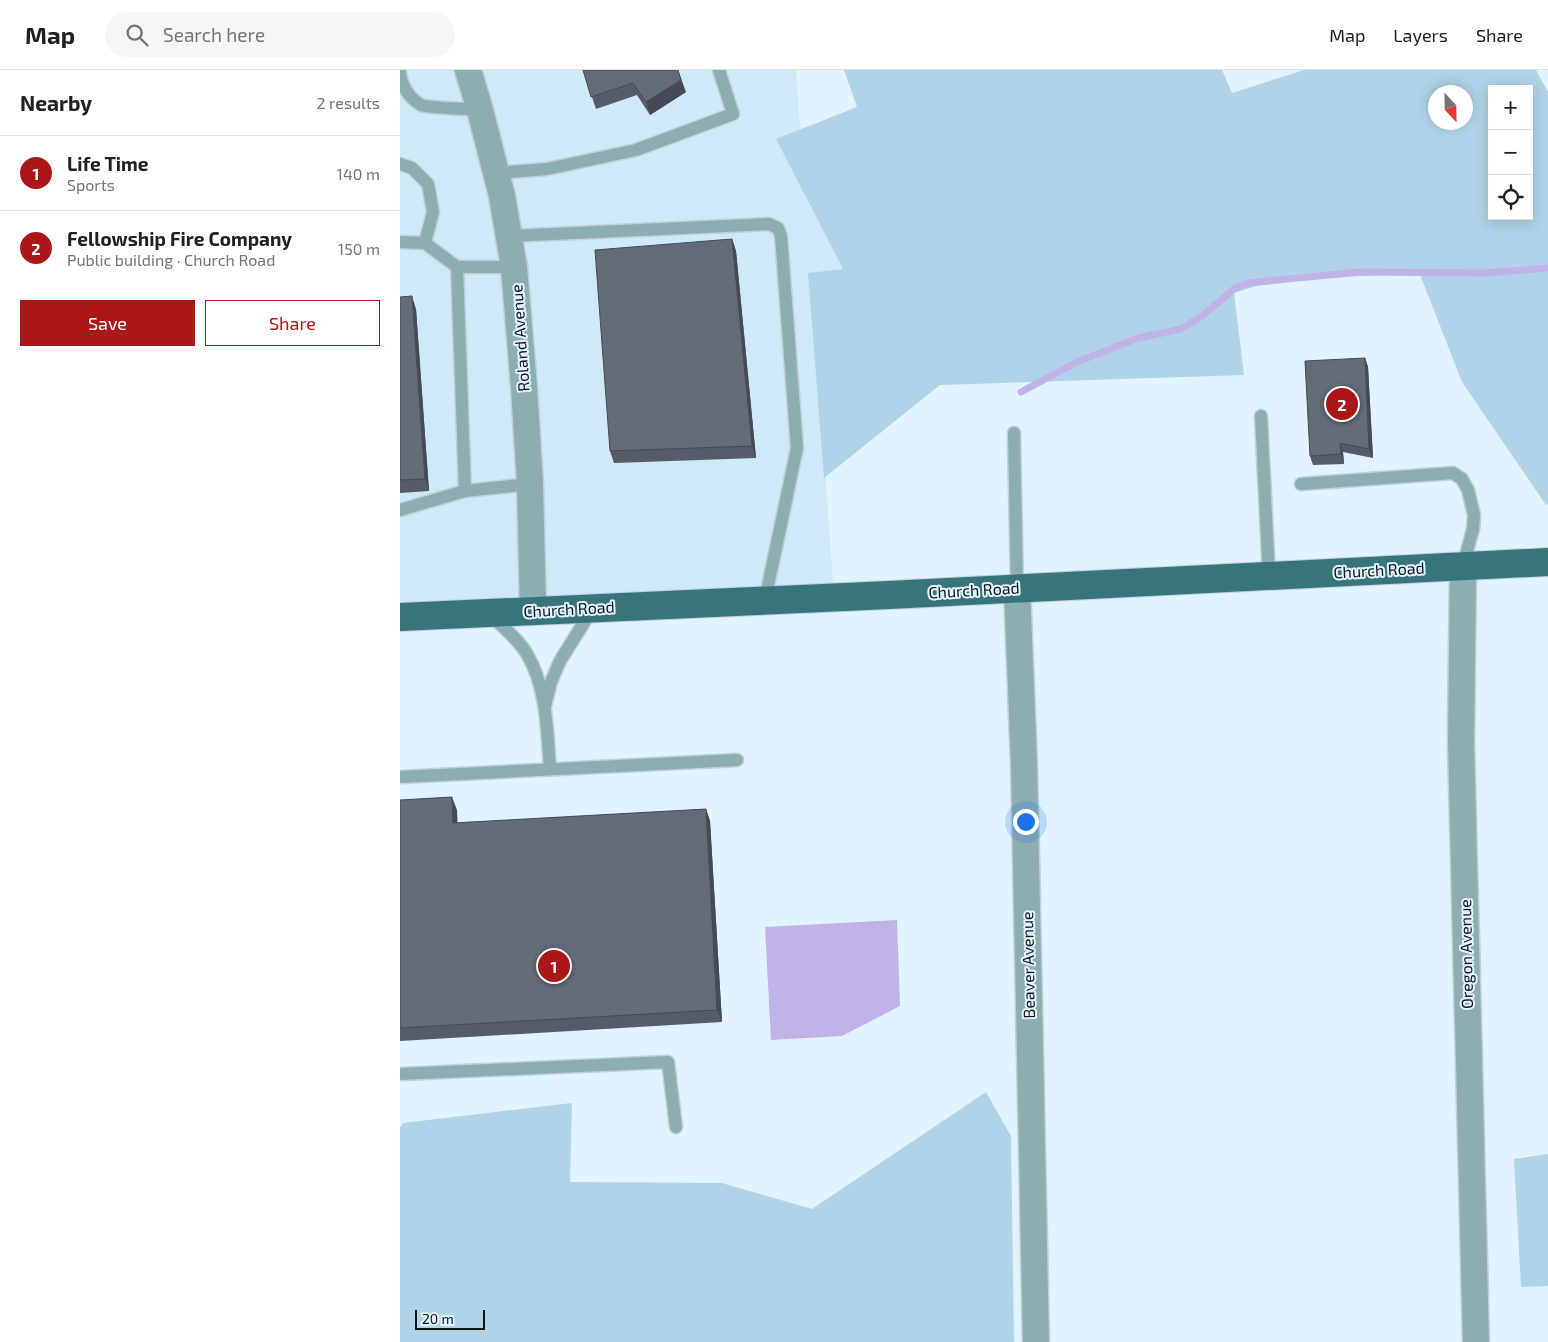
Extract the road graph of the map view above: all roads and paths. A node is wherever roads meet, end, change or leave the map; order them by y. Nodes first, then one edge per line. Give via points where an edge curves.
1 (468, 70) edge
2 (719, 70) edge
3 (400, 73) edge
4 (480, 110) junction
5 (400, 164) edge
6 (497, 173) junction
7 (510, 236) junction
8 (400, 242) edge
9 (425, 243) junction
10 (457, 267) junction
11 (514, 267) junction
12 (1261, 416) dead end
13 (1014, 433) dead end
14 (530, 484) junction
15 (1301, 484) dead end
16 (466, 491) junction
17 (400, 510) edge
18 (1548, 562) edge
19 (1463, 566) junction
20 (1269, 576) junction
21 (1017, 588) junction
22 (765, 600) junction
23 (593, 608) junction
24 (533, 611) junction
25 (489, 613) junction
26 (400, 617) edge
27 (545, 709) junction
28 (737, 760) dead end
29 (550, 769) junction
30 (400, 777) edge
31 (400, 1074) edge
32 (676, 1127) dead end
33 (1036, 1342) edge
34 (1476, 1342) edge

1 - 4 street, Roland Avenue
2 - 6 lane via 733,114 636,150 547,169
3 - 4 lane via 410,96 422,106
4 - 6 street, Roland Avenue
5 - 9 lane via 412,168 428,184 433,212
6 - 7 street, Roland Avenue
7 - 11 street, Roland Avenue
7 - 22 lane via 768,224 778,228 797,448
8 - 9 lane
9 - 10 lane
10 - 11 lane
10 - 16 lane
11 - 14 street, Roland Avenue
12 - 20 lane
13 - 21 lane
14 - 16 lane
14 - 24 street, Roland Avenue
15 - 19 lane via 1453,473 1462,479 1468,490 1474,515
16 - 17 lane
18 - 19 main road, Church Road
19 - 20 main road, Church Road
19 - 34 street, Oregon Avenue via 1461,742
20 - 21 main road, Church Road
21 - 22 main road, Church Road
21 - 33 street, Beaver Avenue via 1025,791
22 - 23 main road, Church Road
23 - 24 main road, Church Road
23 - 27 lane via 560,661
24 - 25 main road, Church Road
25 - 26 main road, Church Road
25 - 27 lane via 526,652 536,672
27 - 29 lane
28 - 29 lane
29 - 30 lane
31 - 32 lane via 668,1062

